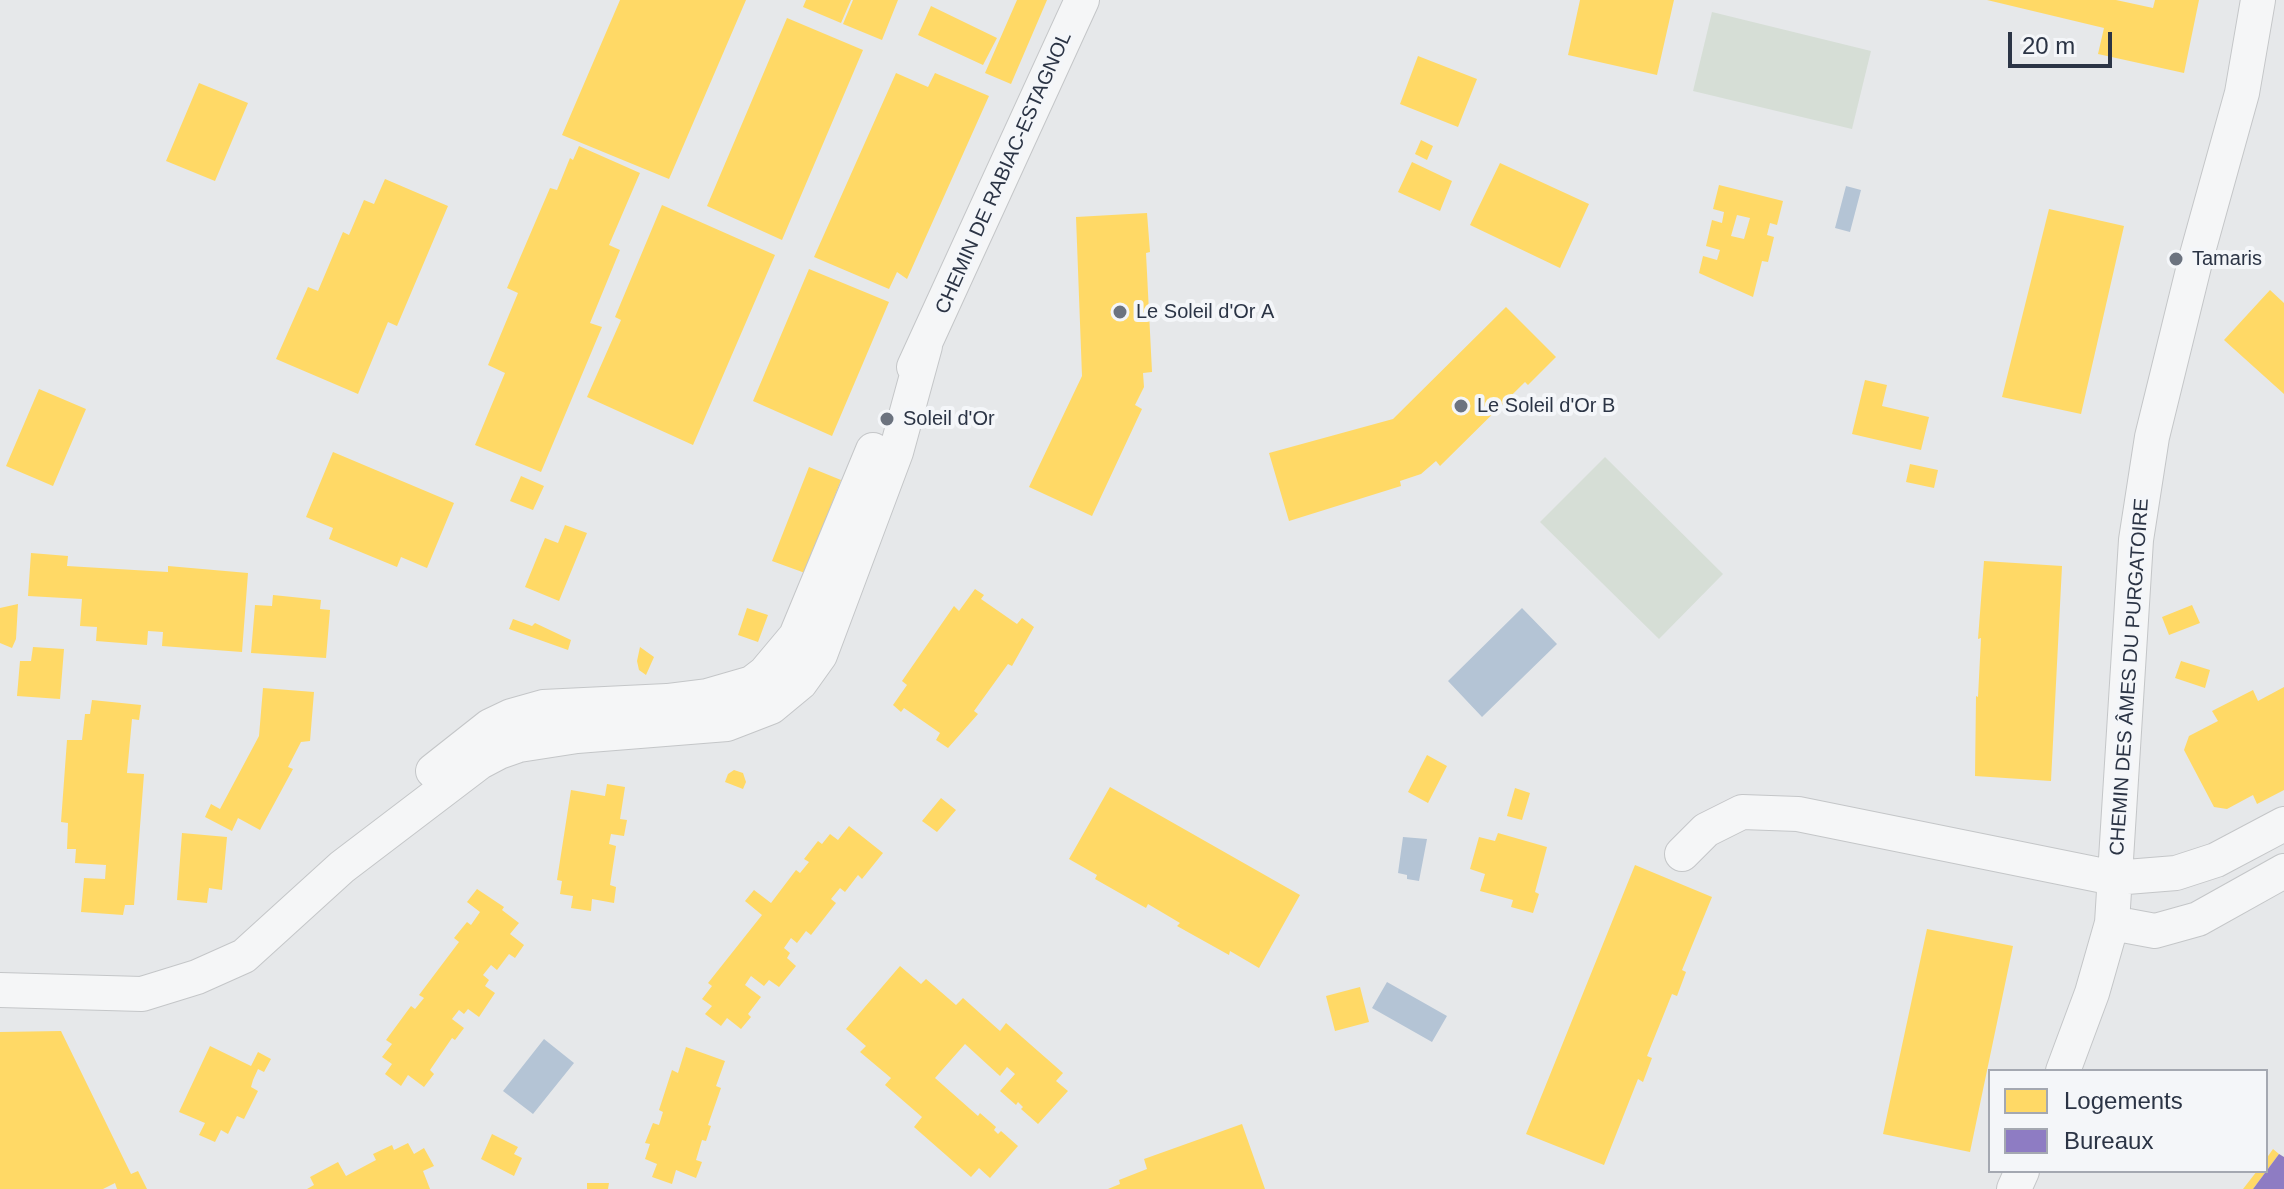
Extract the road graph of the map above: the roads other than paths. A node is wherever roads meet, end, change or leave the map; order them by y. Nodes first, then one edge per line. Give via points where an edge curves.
1 (1082, 0) edge
2 (2258, 0) edge
3 (2284, 824) edge
4 (1682, 854) dead end
5 (2284, 871) edge
6 (2114, 878) junction
7 (2112, 923) junction
8 (0, 990) edge
9 (2064, 1069) edge

1 - 8 street, CHEMIN DE RABIAC-ESTAGNOL via 925,346 880,495 820,655 800,683 771,707 727,724 606,719 480,762 342,867 244,956 197,977 142,994
2 - 6 street, CHEMIN DES ÂMES DU PURGATOIRE via 2242,93 2152,437 2136,540
3 - 6 street via 2216,860 2176,873
4 - 6 street via 1706,830 1742,812 1798,814
5 - 7 street via 2198,919 2155,931
6 - 7 street, CHEMIN DES ÂMES DU PURGATOIRE
7 - 9 street, CHEMIN DES ÂMES DU PURGATOIRE

